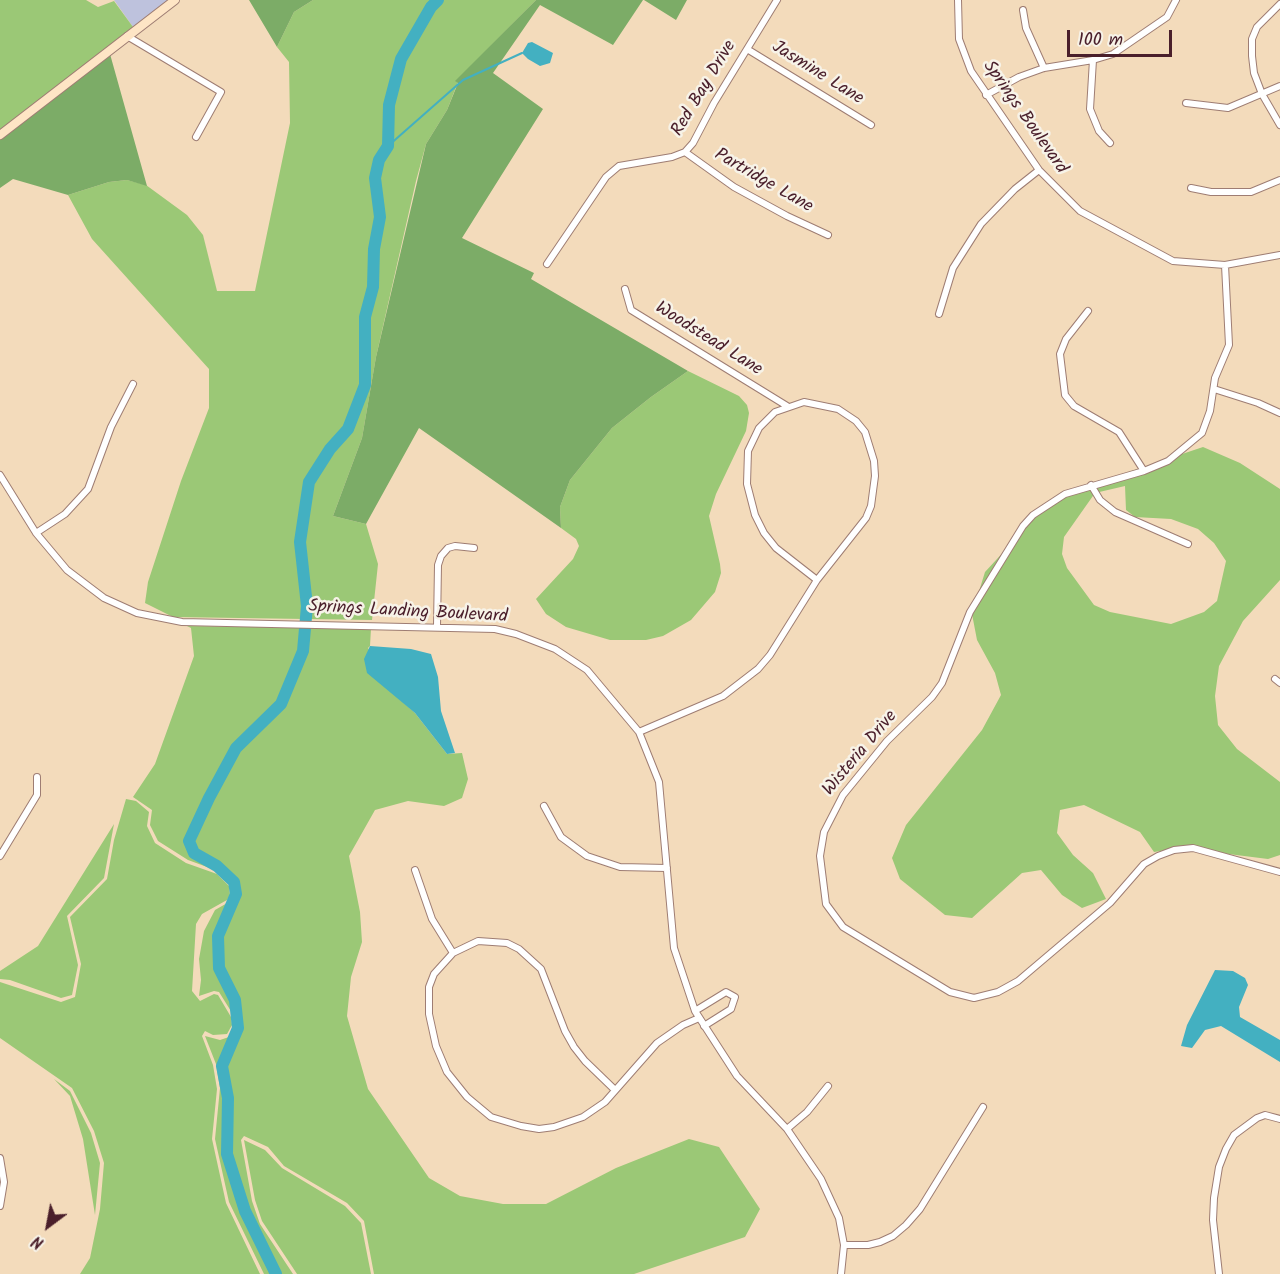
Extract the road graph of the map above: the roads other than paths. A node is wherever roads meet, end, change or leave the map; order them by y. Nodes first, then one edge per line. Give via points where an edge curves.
1 (175, 0) edge
2 (777, 0) edge
3 (958, 0) edge
4 (1176, 0) edge
5 (1280, 4) edge
6 (1023, 10) dead end
7 (128, 36) junction
8 (747, 49) junction
9 (1093, 60) junction
10 (1044, 68) junction
11 (1280, 86) edge
12 (1262, 94) junction
13 (986, 95) junction
14 (1186, 103) dead end
15 (871, 125) dead end
16 (1280, 125) edge
17 (0, 135) edge
18 (196, 137) dead end
19 (1110, 142) dead end
20 (685, 152) junction
21 (1039, 170) junction
22 (1280, 180) edge
23 (1191, 188) dead end
24 (828, 235) dead end
25 (1280, 255) edge
26 (547, 264) dead end
27 (1226, 265) junction
28 (625, 290) dead end
29 (1088, 311) dead end
30 (939, 314) dead end
31 (133, 384) dead end
32 (1214, 389) junction
33 (787, 406) junction
34 (1280, 413) edge
35 (1144, 471) junction
36 (0, 475) edge
37 (1091, 486) junction
38 (36, 533) junction
39 (1188, 544) dead end
40 (474, 548) dead end
41 (817, 580) junction
42 (437, 626) junction
43 (639, 732) junction
44 (38, 777) dead end
45 (543, 806) dead end
46 (0, 856) edge
47 (667, 868) junction
48 (415, 870) dead end
49 (1280, 872) edge
50 (453, 953) junction
51 (695, 1011) junction
52 (699, 1018) junction
53 (704, 1026) junction
54 (828, 1086) dead end
55 (615, 1090) junction
56 (983, 1107) dead end
57 (1280, 1119) edge
58 (787, 1129) junction
59 (0, 1158) edge
60 (0, 1206) edge
61 (844, 1245) junction
62 (841, 1274) edge
63 (1219, 1274) edge

1 - 7 main road
2 - 8 street, Red Bay Drive
3 - 13 street, Springs Boulevard via 959,39 971,71
4 - 9 street via 1167,17 1155,27 1113,54
5 - 12 street via 1257,27 1252,39 1254,73
6 - 10 street via 1026,28
7 - 17 main road
7 - 18 street via 221,92
8 - 15 street, Jasmine Lane
8 - 20 street, Red Bay Drive
9 - 10 street
9 - 19 street via 1090,109 1099,131
10 - 13 street
11 - 12 street
12 - 14 street via 1227,108
12 - 16 street
13 - 21 street, Springs Boulevard
20 - 24 street, Partridge Lane via 751,196
20 - 26 street, Red Bay Drive via 657,162 619,166 606,177
21 - 27 street, Springs Boulevard via 1080,211 1160,256 1173,261
21 - 30 street via 981,225 953,268
22 - 23 street via 1251,192
25 - 27 street, Springs Boulevard
27 - 32 street, Wisteria Drive via 1229,345
28 - 33 street, Woodstead Lane via 631,310
29 - 35 street via 1066,339 1060,354 1065,395 1074,406 1119,432
31 - 38 street via 119,408 88,489 65,514
32 - 34 street
32 - 35 street, Wisteria Drive via 1202,433 1181,453
33 - 41 street via 768,418 753,439 748,451 747,484 764,533 776,548
33 - 41 street via 821,403 848,415 865,432 874,461 874,490 866,518
35 - 37 street, Wisteria Drive
36 - 38 street, Springs Landing Boulevard
37 - 39 street via 1115,512
37 - 49 street, Wisteria Drive via 1050,502 1023,526 970,612 942,682 932,697 887,741 843,795 821,844 826,904 854,936 950,992 974,998 998,992 1018,981 1110,903 1144,864 1158,856 1193,848
38 - 42 street, Springs Landing Boulevard via 52,555 85,586 159,620
40 - 42 street via 455,546 441,555
41 - 43 street via 758,669 723,696
42 - 43 street, Springs Landing Boulevard via 495,629 555,649 587,670
43 - 47 street, Springs Landing Boulevard via 659,782
44 - 46 street via 37,795
45 - 47 street via 561,837 587,856 620,867
47 - 51 street, Springs Landing Boulevard via 674,948
48 - 50 street via 432,920
50 - 55 street via 478,941 495,941 507,943 531,957 541,969 574,1047
50 - 55 street via 434,974 429,987 429,1014 447,1072 478,1107 505,1123 547,1128 583,1117
51 - 52 street, Springs Landing Boulevard
51 - 53 street via 726,992 735,997 731,1009
52 - 53 street, Springs Landing Boulevard
52 - 55 street via 657,1043
53 - 58 street, Springs Landing Boulevard via 737,1076
54 - 58 street
56 - 61 street via 906,1225 880,1242
57 - 63 street via 1265,1115 1257,1118 1234,1135 1226,1149 1214,1198
58 - 61 street, Springs Landing Boulevard via 832,1200
59 - 60 street
61 - 62 street, Springs Landing Boulevard

